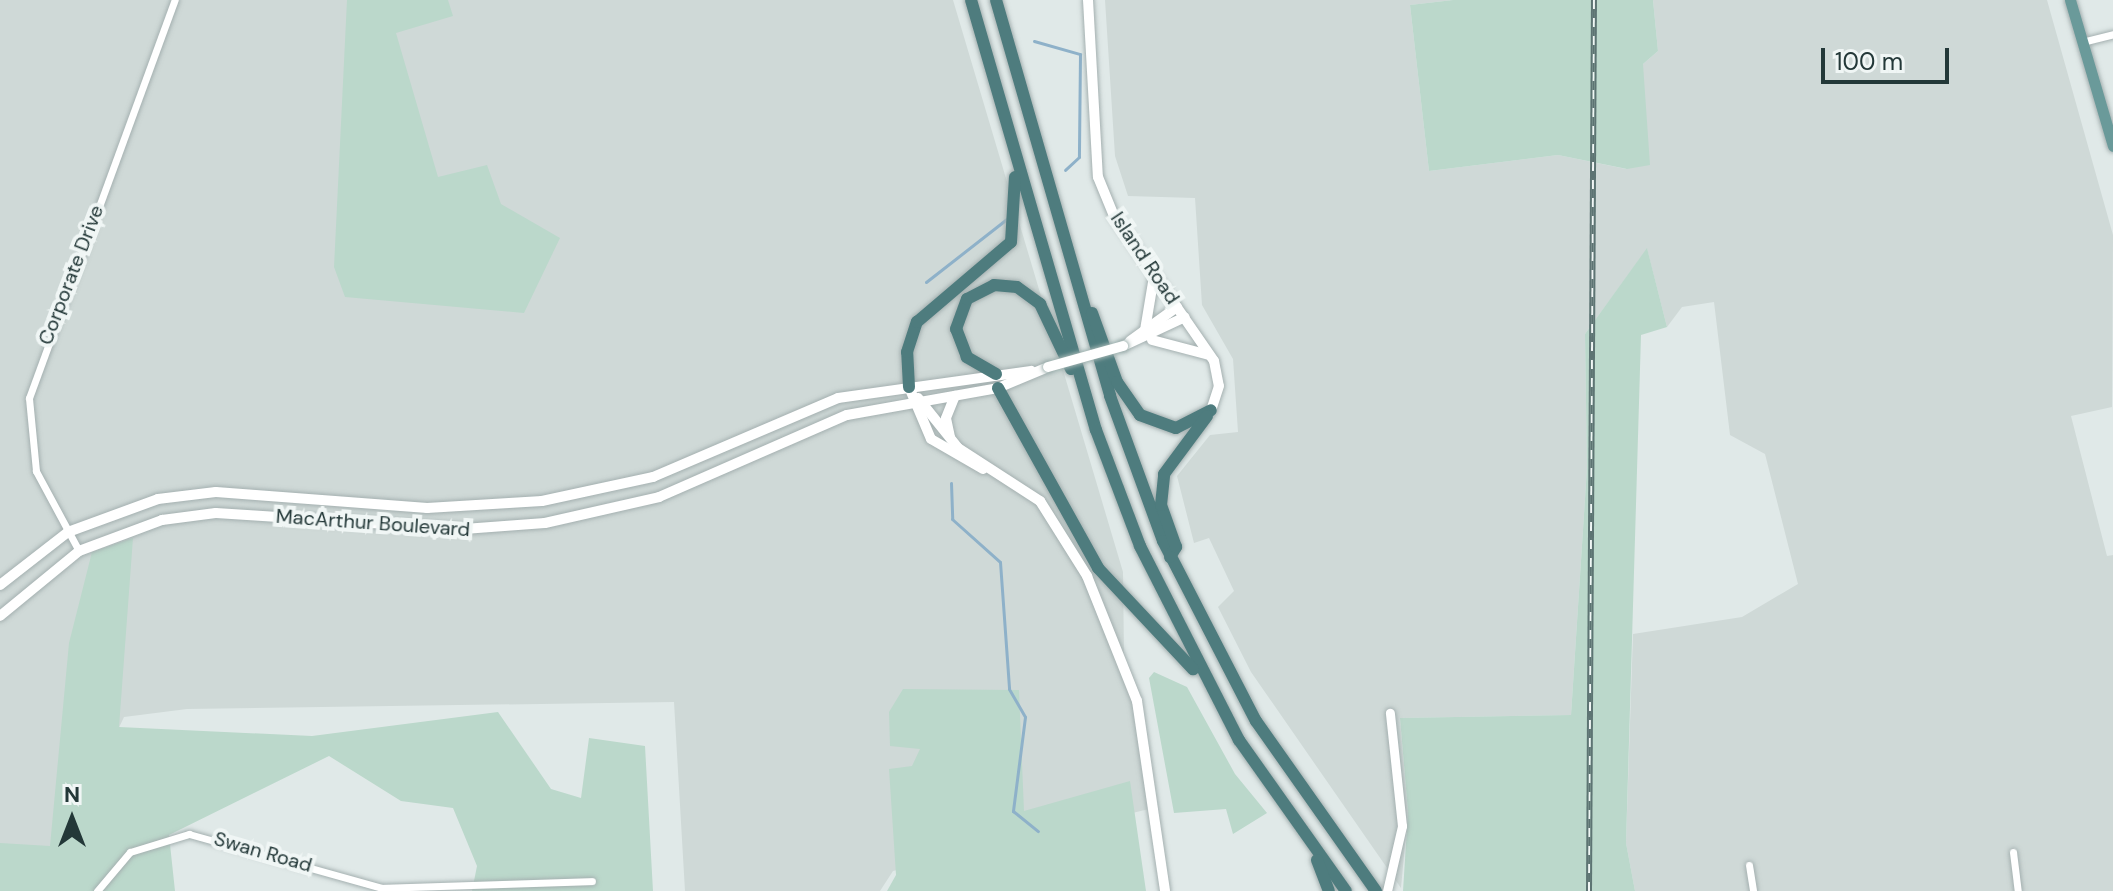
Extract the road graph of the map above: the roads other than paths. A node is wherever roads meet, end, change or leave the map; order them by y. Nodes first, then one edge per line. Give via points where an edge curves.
1 (175, 0) edge
2 (971, 0) edge
3 (996, 0) edge
4 (1088, 0) edge
5 (2070, 0) edge
6 (2113, 34) edge
7 (2082, 42) junction
8 (2113, 146) edge
9 (1013, 149) junction
10 (1071, 263) junction
11 (1154, 274) junction
12 (1177, 307) junction
13 (1185, 317) junction
14 (1147, 335) junction
15 (1212, 357) junction
16 (1043, 369) junction
17 (996, 374) junction
18 (909, 387) junction
19 (998, 388) junction
20 (955, 396) junction
21 (1087, 400) junction
22 (917, 403) junction
23 (1211, 410) junction
24 (952, 442) junction
25 (1005, 476) junction
26 (361, 503) junction
27 (427, 508) junction
28 (306, 520) junction
29 (369, 525) junction
30 (68, 532) junction
31 (79, 551) junction
32 (1170, 557) junction
33 (0, 585) edge
34 (0, 616) edge
35 (1208, 685) junction
36 (1390, 713) dead end
37 (1309, 843) junction
38 (2013, 852) dead end
39 (1749, 865) dead end
40 (592, 881) dead end
41 (382, 889) edge
42 (97, 891) edge
43 (1165, 891) edge
44 (1329, 891) edge
45 (1346, 891) edge
46 (1376, 891) edge
47 (1387, 891) edge
48 (1753, 891) edge
49 (2018, 891) edge

1 - 30 street, Corporate Drive via 29,398 30,449
2 - 9 highway
3 - 10 highway
4 - 11 main road, Island Road via 1098,177
5 - 7 main road
6 - 7 street
7 - 8 main road
9 - 18 highway via 1018,212 1011,242 917,322 907,352
9 - 21 highway
10 - 23 highway via 1117,382 1140,415 1176,428
10 - 32 highway via 1120,426
11 - 12 main road, Island Road
11 - 14 main road
12 - 13 main road, Island Road
12 - 14 main road, MacArthur Boulevard
13 - 14 main road, MacArthur Boulevard
13 - 15 main road, Island Road
14 - 15 main road via 1185,343
14 - 16 main road, MacArthur Boulevard, bridge
15 - 23 main road, Island Road via 1219,386
16 - 17 main road, MacArthur Boulevard
16 - 19 main road, MacArthur Boulevard
17 - 18 main road, MacArthur Boulevard
17 - 21 highway via 963,353 956,323 977,291 1009,285 1045,310
18 - 22 main road
18 - 27 main road, MacArthur Boulevard via 826,402 617,487 500,506
19 - 20 main road, MacArthur Boulevard
19 - 35 highway via 1098,568
20 - 22 main road, MacArthur Boulevard
20 - 24 main road via 946,418
21 - 35 highway via 1140,546
22 - 24 main road
22 - 25 main road via 918,422 942,450
22 - 29 main road, MacArthur Boulevard via 838,418 705,480 622,507 481,529
23 - 32 highway via 1164,474 1161,505 1176,547
24 - 25 main road
25 - 43 main road via 1035,496 1059,525 1123,655 1142,723
26 - 27 main road, MacArthur Boulevard
26 - 28 main road via 314,503
26 - 30 main road, MacArthur Boulevard via 187,494 132,505
27 - 29 main road via 373,509
28 - 29 main road, MacArthur Boulevard
28 - 31 main road, MacArthur Boulevard via 190,515 138,525
30 - 31 street, Corporate Drive
30 - 33 main road, MacArthur Boulevard
31 - 34 main road, MacArthur Boulevard
32 - 46 highway via 1256,721
35 - 37 highway
36 - 47 street via 1401,842
37 - 44 highway
37 - 45 highway
38 - 49 street
39 - 48 street
40 - 41 street, Swan Road
41 - 42 street, Swan Road via 189,834 130,852

